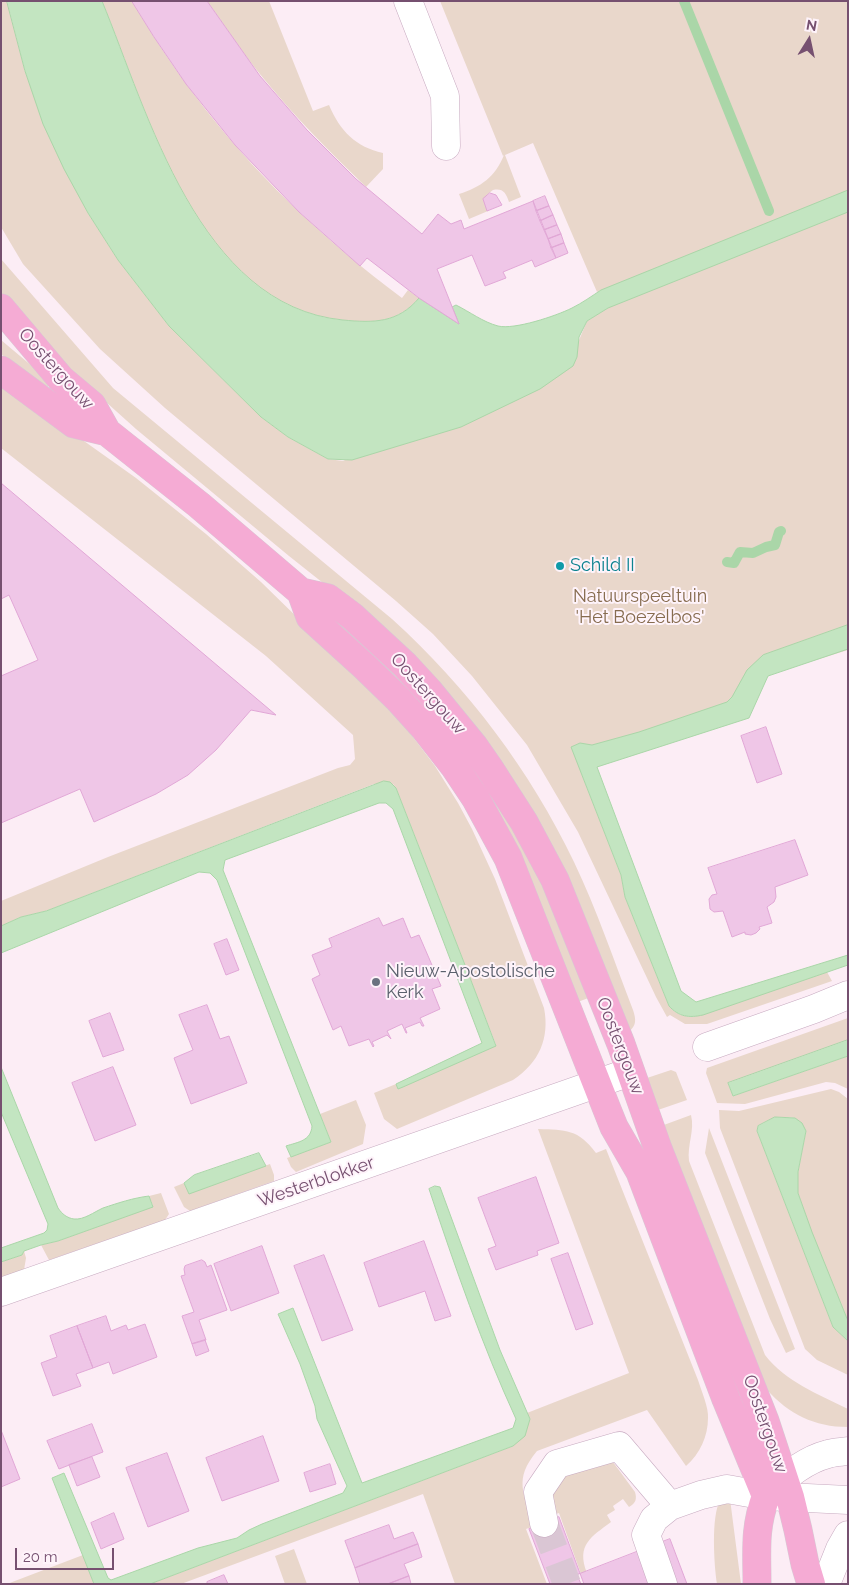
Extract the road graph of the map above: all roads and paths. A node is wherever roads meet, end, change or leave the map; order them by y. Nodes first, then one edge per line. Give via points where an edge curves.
1 (408, 1) edge
2 (446, 146) dead end
3 (1, 308) edge
4 (1, 370) edge
5 (107, 432) junction
6 (301, 592) junction
7 (848, 995) edge
8 (707, 1047) dead end
9 (630, 1072) junction
10 (596, 1084) junction
11 (1, 1292) edge
12 (848, 1451) edge
13 (780, 1491) junction
14 (848, 1500) edge
15 (670, 1506) junction
16 (544, 1523) tunnel mouth
17 (848, 1535) edge
18 (663, 1584) edge
19 (758, 1584) edge
20 (810, 1584) edge
21 (826, 1584) edge

1 - 2 street via 445,96
3 - 5 main road, Oostergouw via 61,379 92,405
4 - 5 main road, Oostergouw via 74,424
5 - 6 main road, Oostergouw
6 - 9 main road, Oostergouw via 328,598 376,638 429,691 490,769 524,822 555,880
6 - 10 main road, Oostergouw via 310,617 398,699 454,766 476,799 508,858
7 - 8 street
9 - 10 street, Westerblokker
9 - 13 main road, Oostergouw via 746,1370
10 - 11 street, Westerblokker
10 - 13 main road, Oostergouw via 614,1127 640,1172 726,1399
12 - 13 street via 828,1454 807,1463
13 - 14 street
13 - 15 street via 727,1489
13 - 19 main road, Oostergouw via 760,1513 757,1527
13 - 20 main road, Oostergouw via 798,1530
15 - 16 street via 619,1446 557,1464 538,1492
15 - 18 street via 654,1519 646,1535
17 - 21 street

